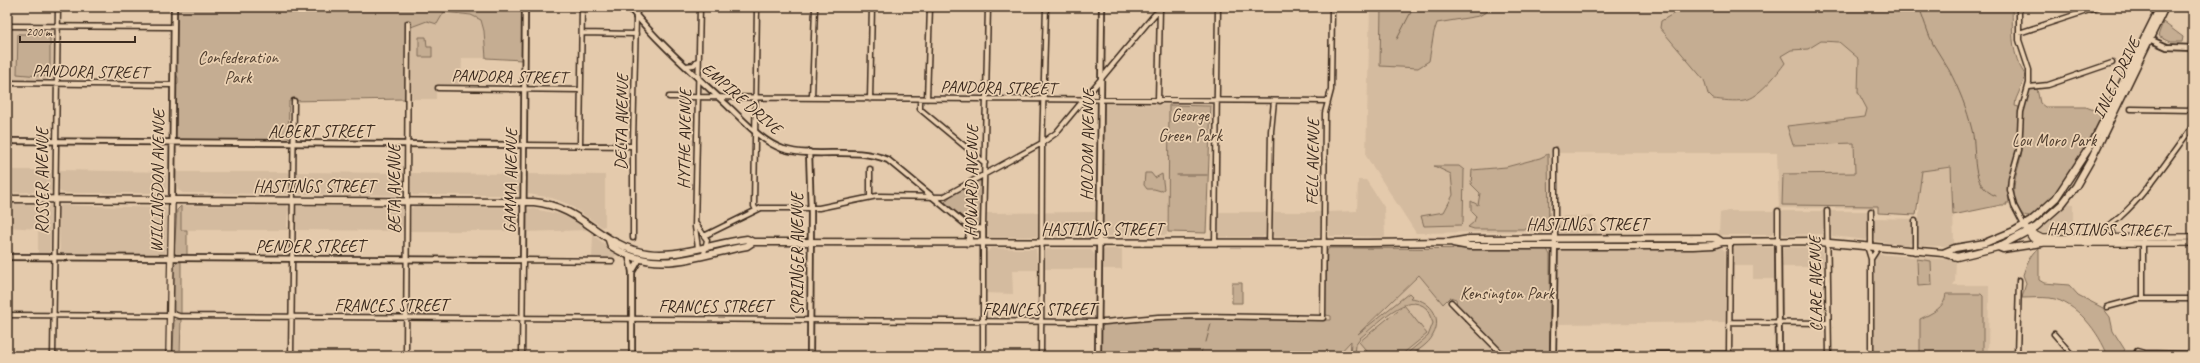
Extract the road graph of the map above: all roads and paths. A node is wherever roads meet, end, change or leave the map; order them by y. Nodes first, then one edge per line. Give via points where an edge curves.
1 (58, 7) edge
2 (174, 7) edge
3 (525, 7) edge
4 (582, 7) edge
5 (629, 7) edge
6 (637, 7) edge
7 (700, 7) edge
8 (757, 7) edge
9 (815, 7) edge
10 (872, 7) edge
11 (930, 7) edge
12 (988, 7) edge
13 (1046, 7) edge
14 (1102, 7) edge
15 (1218, 7) edge
16 (1332, 7) edge
17 (2020, 7) edge
18 (2099, 7) edge
19 (2160, 7) edge
20 (2165, 7) edge
21 (1160, 9) edge
22 (636, 18) junction
23 (408, 23) dead end
24 (7, 26) edge
25 (58, 26) junction
26 (173, 27) junction
27 (582, 33) junction
28 (2019, 33) junction
29 (636, 34) junction
30 (2148, 38) junction
31 (2193, 48) edge
32 (698, 60) junction
33 (2112, 63) dead end
34 (686, 66) junction
35 (698, 77) junction
36 (1101, 79) junction
37 (7, 83) edge
38 (56, 84) junction
39 (172, 85) junction
40 (2029, 87) junction
41 (438, 88) dead end
42 (524, 89) junction
43 (580, 90) junction
44 (669, 97) dead end
45 (697, 97) junction
46 (719, 97) junction
47 (755, 98) junction
48 (812, 98) junction
49 (870, 99) junction
50 (920, 99) junction
51 (927, 99) junction
52 (985, 100) junction
53 (1043, 100) junction
54 (1216, 100) junction
55 (294, 101) dead end
56 (1084, 101) junction
57 (1100, 101) junction
58 (1158, 101) junction
59 (1274, 101) junction
60 (1327, 101) junction
61 (2132, 109) dead end
62 (2193, 110) edge
63 (2193, 126) edge
64 (754, 130) junction
65 (7, 141) edge
66 (56, 142) junction
67 (172, 143) junction
68 (1042, 143) junction
69 (293, 144) junction
70 (408, 144) junction
71 (524, 145) junction
72 (580, 145) junction
73 (633, 146) junction
74 (1555, 150) dead end
75 (809, 152) junction
76 (985, 163) junction
77 (870, 169) dead end
78 (984, 174) junction
79 (870, 197) junction
80 (935, 197) junction
81 (7, 199) edge
82 (56, 199) junction
83 (172, 200) junction
84 (293, 200) junction
85 (408, 201) junction
86 (523, 201) junction
87 (810, 209) junction
88 (756, 210) junction
89 (1778, 211) dead end
90 (1827, 211) dead end
91 (1871, 211) dead end
92 (1915, 221) dead end
93 (696, 224) junction
94 (2024, 225) junction
95 (2112, 225) junction
96 (971, 228) junction
97 (983, 229) junction
98 (2028, 231) junction
99 (704, 236) junction
100 (2193, 237) edge
101 (633, 238) dead end
102 (1555, 238) junction
103 (2094, 238) junction
104 (609, 240) junction
105 (2143, 240) junction
106 (1730, 241) junction
107 (1778, 241) junction
108 (2112, 241) junction
109 (753, 242) junction
110 (811, 242) junction
111 (1099, 242) junction
112 (1451, 242) junction
113 (1722, 242) junction
114 (1828, 242) junction
115 (968, 243) junction
116 (983, 243) junction
117 (1041, 243) junction
118 (1214, 243) junction
119 (1269, 243) junction
120 (1324, 243) junction
121 (2042, 243) junction
122 (2193, 243) edge
123 (708, 246) junction
124 (1555, 246) junction
125 (1872, 247) junction
126 (1998, 247) junction
127 (698, 248) junction
128 (1915, 252) junction
129 (1943, 253) junction
130 (704, 254) junction
131 (7, 257) edge
132 (55, 257) junction
133 (629, 257) junction
134 (170, 258) junction
135 (291, 259) junction
136 (1871, 259) junction
137 (407, 260) junction
138 (523, 260) junction
139 (639, 260) junction
140 (612, 261) dead end
141 (632, 272) junction
142 (2019, 280) dead end
143 (2143, 298) junction
144 (2193, 299) edge
145 (1451, 302) dead end
146 (2107, 307) dead end
147 (7, 315) edge
148 (54, 315) junction
149 (179, 316) junction
150 (170, 317) junction
151 (291, 317) junction
152 (407, 318) junction
153 (523, 318) junction
154 (1323, 318) joint
155 (632, 319) junction
156 (811, 320) junction
157 (983, 321) junction
158 (1040, 322) junction
159 (1098, 322) junction
160 (1730, 322) junction
161 (1779, 323) junction
162 (1828, 323) junction
163 (2054, 334) dead end
164 (2137, 351) dead end
165 (1581, 354) dead end
166 (2193, 354) edge
167 (1729, 355) edge
168 (53, 356) edge
169 (169, 356) edge
170 (290, 356) edge
171 (406, 356) edge
172 (522, 356) edge
173 (632, 356) edge
174 (810, 356) edge
175 (983, 356) edge
176 (1041, 356) edge
177 (1098, 356) edge
178 (1504, 356) edge
179 (1553, 356) edge
180 (1779, 356) edge
181 (1829, 356) edge
182 (1871, 356) edge
183 (2017, 356) edge
184 (2074, 356) edge

1 - 25 street, ROSSER AVENUE
2 - 26 street, WILLINGDON AVENUE
3 - 42 street, GAMMA AVENUE
4 - 27 street
5 - 22 street, EMPIRE DRIVE
6 - 22 street, DELTA AVENUE
7 - 32 street, HYTHE AVENUE
8 - 47 street
9 - 48 street
10 - 49 street
11 - 51 street
12 - 52 street, HOWARD AVENUE
13 - 53 street
14 - 36 street, HOLDOM AVENUE
15 - 54 street
16 - 60 street, FELL AVENUE via 1331,90
17 - 28 street
18 - 28 street
19 - 30 main road, INLET DRIVE
20 - 30 main road, INLET DRIVE
21 - 36 street
21 - 58 street
22 - 29 street, DELTA AVENUE
22 - 34 street, EMPIRE DRIVE
23 - 70 street, BETA AVENUE
24 - 25 street
25 - 26 street
25 - 38 street, ROSSER AVENUE
26 - 39 street, WILLINGDON AVENUE
27 - 29 street
27 - 43 street
28 - 40 street via 2028,70
29 - 73 street, DELTA AVENUE
30 - 31 street via 2167,47
30 - 94 main road, INLET DRIVE via 2097,136 2075,172 2056,198
30 - 98 main road, INLET DRIVE via 2098,146 2076,186 2052,214
32 - 34 street via 694,65
32 - 35 street, HYTHE AVENUE
33 - 40 street via 2048,85
34 - 35 street, EMPIRE DRIVE
35 - 45 street, HYTHE AVENUE
35 - 46 street, EMPIRE DRIVE
36 - 56 street
36 - 57 street, HOLDOM AVENUE
37 - 38 street, PANDORA STREET
38 - 39 street, PANDORA STREET
38 - 66 street, ROSSER AVENUE
39 - 67 street, WILLINGDON AVENUE
40 - 94 street via 2020,112 2019,150 2010,187 2013,203
41 - 42 street, PANDORA STREET
42 - 43 street, PANDORA STREET
42 - 71 street, GAMMA AVENUE
43 - 72 street
44 - 45 street, PANDORA STREET
45 - 46 street, PANDORA STREET
45 - 93 street, HYTHE AVENUE
46 - 47 street, PANDORA STREET
46 - 64 street, EMPIRE DRIVE
47 - 48 street, PANDORA STREET
47 - 64 street
48 - 49 street, PANDORA STREET
49 - 50 street, PANDORA STREET
50 - 51 street, PANDORA STREET
50 - 76 street via 920,109
51 - 52 street, PANDORA STREET
52 - 53 street, PANDORA STREET
52 - 76 street, HOWARD AVENUE
53 - 56 street, PANDORA STREET
53 - 68 street
54 - 58 street, PANDORA STREET
54 - 59 street, PANDORA STREET
54 - 118 street
55 - 69 street
56 - 57 street, PANDORA STREET
56 - 68 street via 1056,133
57 - 58 street, PANDORA STREET
57 - 111 street, HOLDOM AVENUE
59 - 60 street, PANDORA STREET
59 - 119 street
60 - 120 street, FELL AVENUE
61 - 62 street
63 - 95 street via 2137,199
64 - 75 street, EMPIRE DRIVE via 782,149
64 - 88 street
65 - 66 street, ALBERT STREET
66 - 67 street, ALBERT STREET
66 - 82 street, ROSSER AVENUE
67 - 69 street, ALBERT STREET
67 - 83 street, WILLINGDON AVENUE
68 - 78 street
68 - 117 street
69 - 70 street, ALBERT STREET
69 - 84 street
70 - 71 street, ALBERT STREET
70 - 85 street, BETA AVENUE
71 - 72 street, ALBERT STREET
71 - 86 street, GAMMA AVENUE
72 - 73 street, ALBERT STREET
73 - 101 street, DELTA AVENUE
74 - 102 street
75 - 80 street, EMPIRE DRIVE via 861,152 876,155 888,160
75 - 87 street, SPRINGER AVENUE
76 - 78 street, HOWARD AVENUE
77 - 79 street
78 - 80 street via 943,197
78 - 97 street, HOWARD AVENUE
79 - 80 street
79 - 87 street
80 - 96 street, EMPIRE DRIVE
81 - 82 main road, HASTINGS STREET
82 - 83 main road, HASTINGS STREET
82 - 132 street, ROSSER AVENUE
83 - 84 main road, HASTINGS STREET
83 - 134 main road, WILLINGDON AVENUE
84 - 85 main road, HASTINGS STREET
84 - 135 street
85 - 86 main road, HASTINGS STREET
85 - 137 street, BETA AVENUE
86 - 104 main road, HASTINGS STREET via 545,203 567,210 585,220
86 - 138 street, GAMMA AVENUE
87 - 88 street
87 - 110 street, SPRINGER AVENUE
88 - 99 street
89 - 107 street
90 - 114 street, CLARE AVENUE
91 - 125 street
92 - 128 street
93 - 99 street
93 - 127 street, HYTHE AVENUE
94 - 98 main road, HASTINGS STREET
94 - 129 main road, HASTINGS STREET via 1985,243 1955,248
95 - 103 street
95 - 108 street
96 - 97 street
96 - 115 main road
97 - 116 street, HOWARD AVENUE
98 - 103 main road, HASTINGS STREET via 2039,238
98 - 121 main road, HASTINGS STREET via 2032,238
98 - 126 main road, HASTINGS STREET
99 - 123 street
100 - 105 main road, HASTINGS STREET
102 - 112 main road, HASTINGS STREET via 1469,239
102 - 113 main road, HASTINGS STREET via 1716,238
102 - 124 street
103 - 108 main road, HASTINGS STREET
104 - 127 main road, HASTINGS STREET via 647,253 669,253
104 - 133 main road, HASTINGS STREET via 611,246
105 - 108 main road, HASTINGS STREET
105 - 122 main road, HASTINGS STREET
105 - 143 street
106 - 107 main road, HASTINGS STREET
106 - 113 main road, HASTINGS STREET
106 - 160 street
107 - 114 main road, HASTINGS STREET
107 - 161 street
108 - 121 main road, HASTINGS STREET
109 - 110 main road, HASTINGS STREET
109 - 123 main road, HASTINGS STREET via 747,239
109 - 130 main road, HASTINGS STREET via 747,246
110 - 115 main road, HASTINGS STREET
110 - 156 street, SPRINGER AVENUE
111 - 117 main road, HASTINGS STREET
111 - 118 main road, HASTINGS STREET
111 - 159 street, HOLDOM AVENUE
112 - 120 main road, HASTINGS STREET
112 - 124 main road, HASTINGS STREET via 1469,246
113 - 124 main road, HASTINGS STREET via 1693,246
114 - 125 main road, HASTINGS STREET
114 - 162 street, CLARE AVENUE
115 - 116 main road, HASTINGS STREET
116 - 117 main road, HASTINGS STREET
116 - 157 street, HOWARD AVENUE
117 - 158 street
118 - 119 main road, HASTINGS STREET
119 - 120 main road, HASTINGS STREET
120 - 154 street, FELL AVENUE
121 - 126 main road via 2003,249
123 - 127 main road, HASTINGS STREET
123 - 130 street
124 - 179 street
125 - 128 main road, HASTINGS STREET
125 - 136 street
125 - 136 street
126 - 129 main road, HASTINGS STREET via 1956,257
128 - 129 main road, HASTINGS STREET
130 - 139 main road, HASTINGS STREET via 669,262
131 - 132 street, PENDER STREET
132 - 134 street, PENDER STREET
132 - 148 street, ROSSER AVENUE
133 - 139 main road, HASTINGS STREET
133 - 141 street
134 - 135 street, PENDER STREET
134 - 150 main road, WILLINGDON AVENUE
135 - 137 street, PENDER STREET
135 - 151 street
136 - 182 street
137 - 138 street, PENDER STREET
137 - 152 street, BETA AVENUE
138 - 140 street, PENDER STREET
138 - 153 street, GAMMA AVENUE
139 - 141 street
141 - 155 street
142 - 183 street
143 - 144 street
143 - 146 street
145 - 178 street
147 - 148 street, FRANCES STREET
148 - 150 street, FRANCES STREET
148 - 168 street, ROSSER AVENUE
149 - 150 street, FRANCES STREET
149 - 150 street, FRANCES STREET
149 - 151 street, FRANCES STREET
150 - 169 main road, WILLINGDON AVENUE
151 - 152 street, FRANCES STREET
151 - 170 street
152 - 153 street, FRANCES STREET
152 - 171 street, BETA AVENUE
153 - 155 street, FRANCES STREET
153 - 172 street, GAMMA AVENUE
154 - 159 street, FRANCES STREET via 1201,316
155 - 156 street, FRANCES STREET
155 - 173 street
156 - 157 street, FRANCES STREET
156 - 174 street, SPRINGER AVENUE
157 - 158 street, FRANCES STREET
157 - 175 street, HOWARD AVENUE
158 - 159 street, FRANCES STREET
158 - 176 street
159 - 177 street, HOLDOM AVENUE
160 - 161 street
160 - 167 street
161 - 162 street
161 - 180 street
162 - 181 street, CLARE AVENUE
163 - 184 street
164 - 166 street
165 - 167 street

